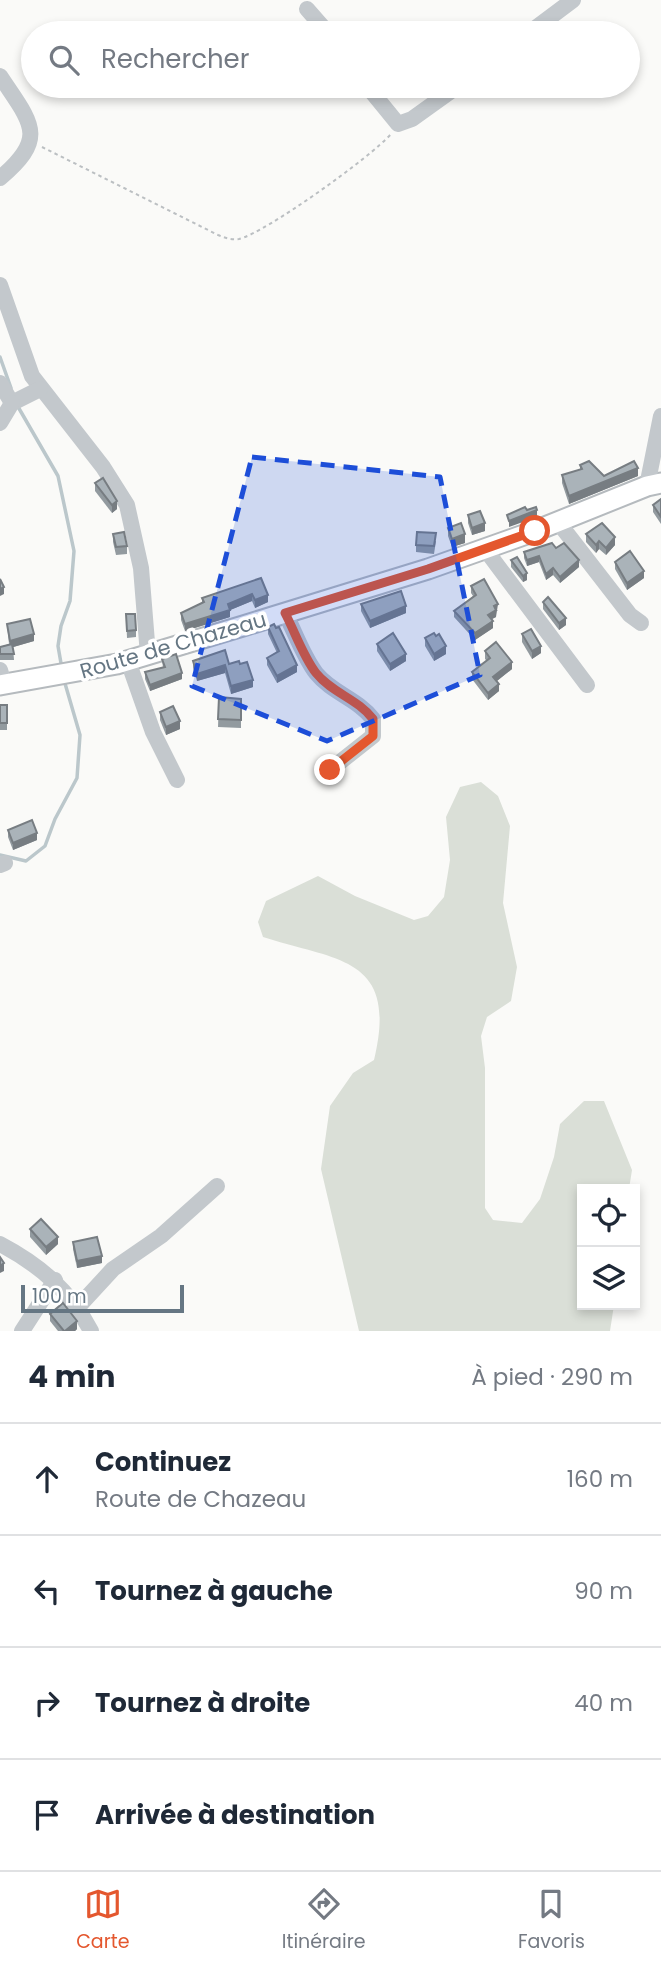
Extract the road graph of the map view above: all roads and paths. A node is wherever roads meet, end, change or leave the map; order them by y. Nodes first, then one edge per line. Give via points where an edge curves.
1 (573, 0) edge
2 (307, 9) dead end
3 (318, 21) edge
4 (545, 21) edge
5 (0, 76) edge
6 (375, 98) edge
7 (442, 98) edge
8 (398, 124) junction
9 (31, 142) junction
10 (0, 178) edge
11 (0, 285) edge
12 (0, 383) edge
13 (40, 390) junction
14 (12, 402) junction
15 (661, 416) edge
16 (0, 423) edge
17 (654, 485) edge
18 (558, 522) junction
19 (485, 549) junction
20 (285, 613) junction
21 (640, 624) dead end
22 (148, 655) junction
23 (128, 661) junction
24 (1, 680) edge
25 (587, 685) dead end
26 (330, 770) dead end
27 (177, 780) dead end
28 (217, 1186) dead end
29 (0, 1244) edge
30 (55, 1280) junction
31 (78, 1307) junction
32 (22, 1331) edge
33 (91, 1331) edge

1 - 4 street
2 - 3 street
5 - 9 street via 30,128
6 - 8 street
7 - 8 street via 412,120
8 - 9 path via 359,164 253,233 233,239
9 - 10 street via 20,161
11 - 13 street
12 - 14 street
13 - 14 street
13 - 22 street via 103,467 127,505 141,568
14 - 16 street
15 - 17 street
17 - 18 main road, Route de Chazeau
18 - 19 main road, Route de Chazeau
18 - 21 street
19 - 20 main road, Route de Chazeau
19 - 25 street
20 - 22 main road, Route de Chazeau
20 - 26 street via 317,674 364,707 373,719 373,736
22 - 23 main road, Route de Chazeau
23 - 24 main road, Route de Chazeau via 43,678
23 - 27 street via 153,732
28 - 31 street via 161,1236 113,1269
29 - 30 street
30 - 31 street
30 - 32 street
31 - 33 street

